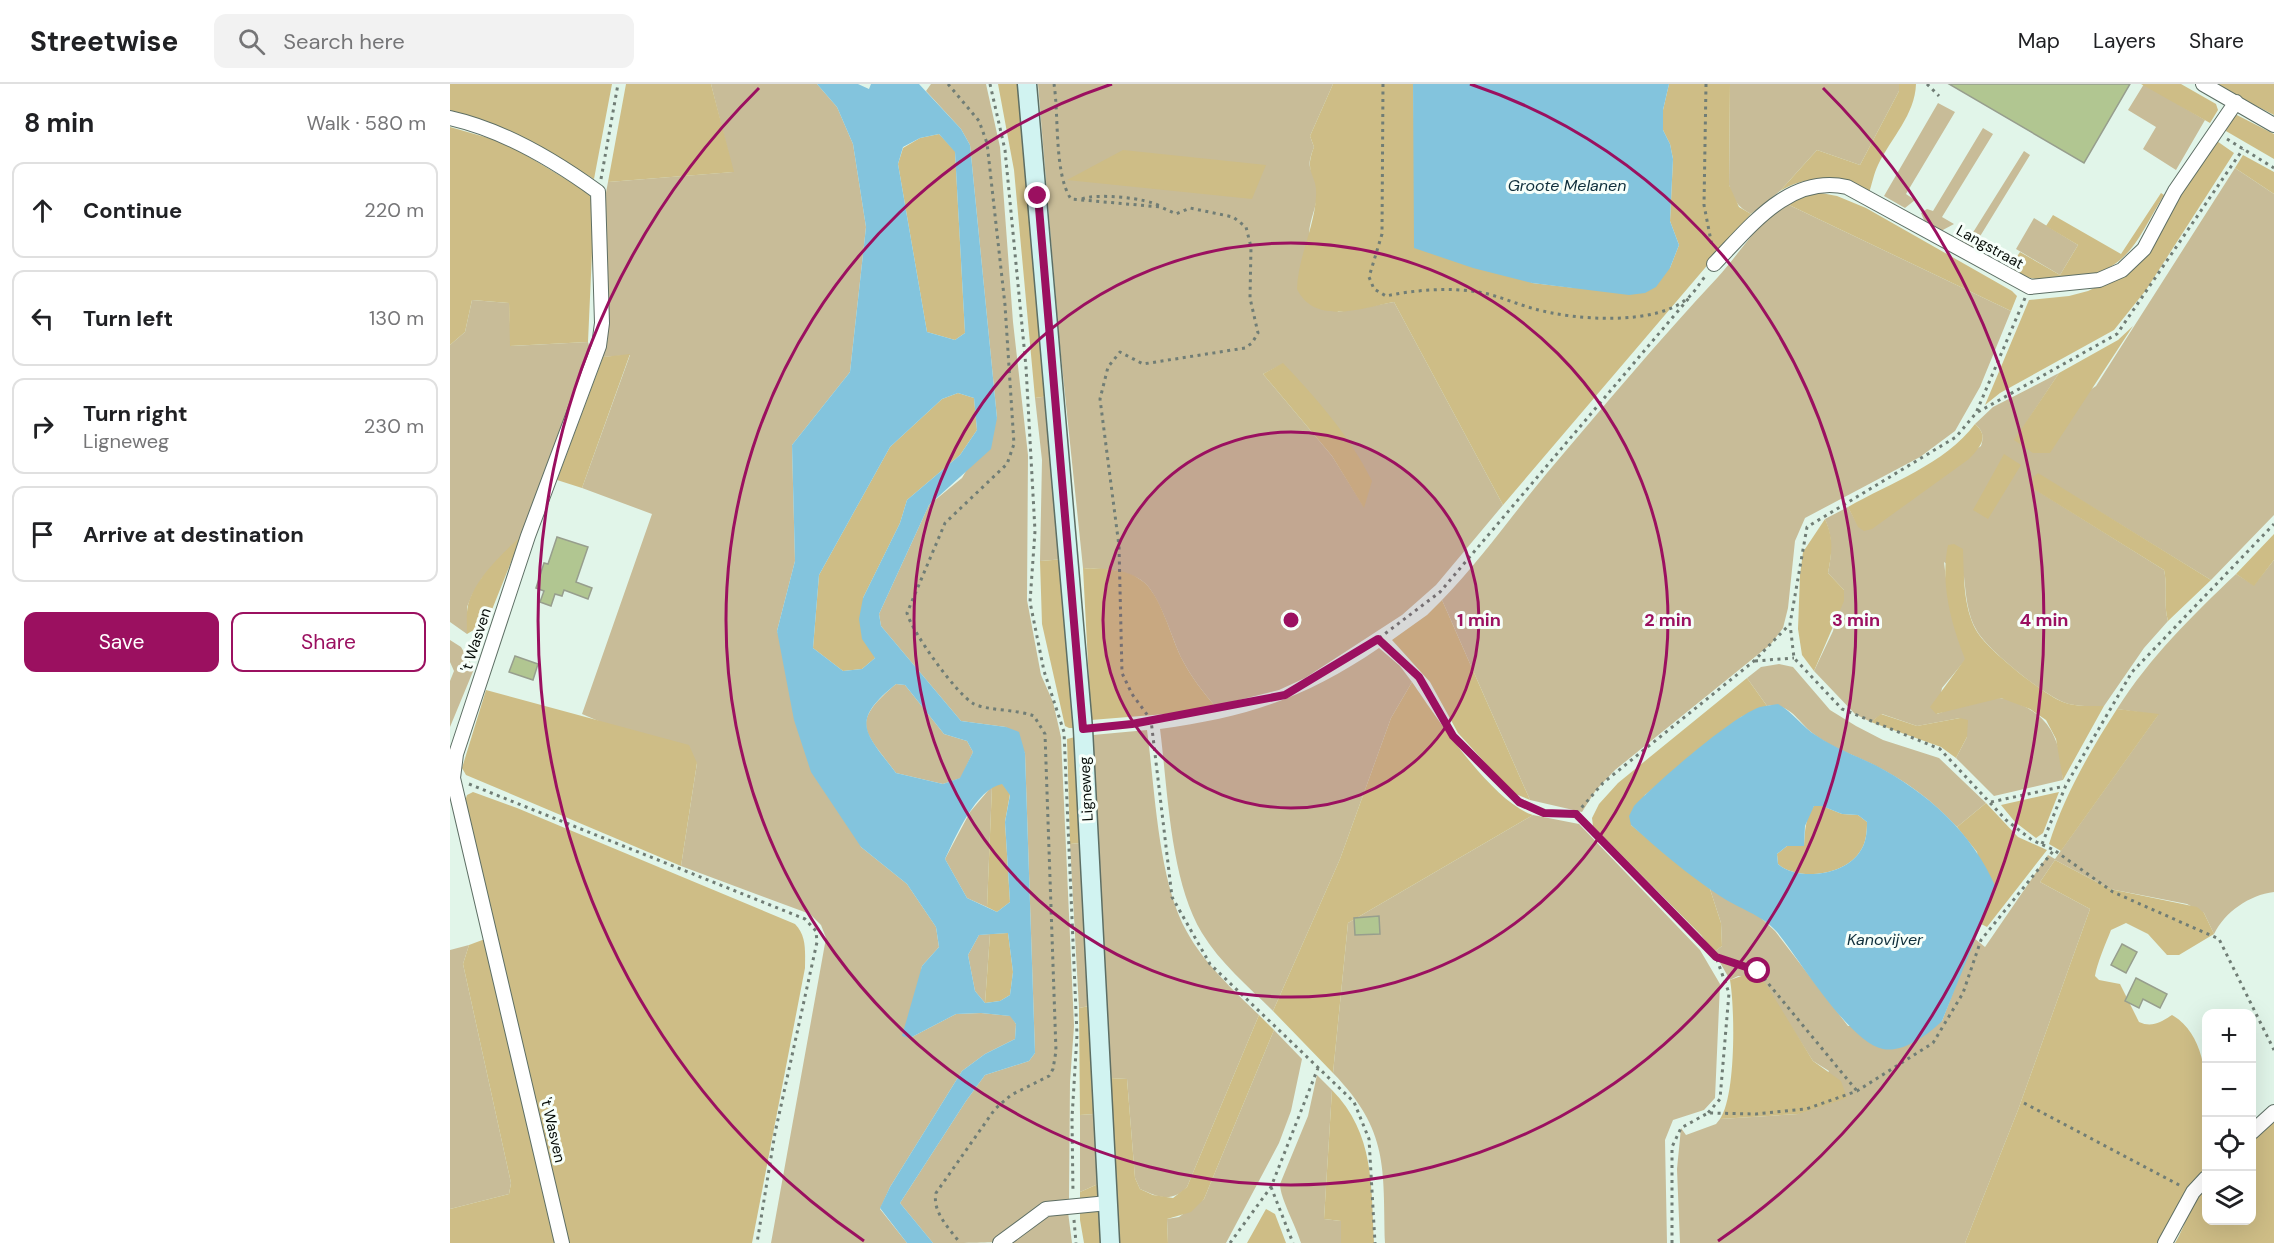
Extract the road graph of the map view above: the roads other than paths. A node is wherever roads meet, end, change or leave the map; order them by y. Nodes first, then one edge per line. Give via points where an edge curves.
1 (1027, 84) edge
2 (2203, 84) edge
3 (2236, 102) junction
4 (450, 118) edge
5 (2274, 125) edge
6 (1714, 264) road end
7 (452, 777) edge
8 (2274, 1112) edge
9 (2256, 1128) edge
10 (2202, 1182) edge
11 (1108, 1203) junction
12 (562, 1243) edge
13 (1000, 1243) edge
14 (1110, 1243) edge
15 (2165, 1243) edge

1 - 11 street, Ligneweg via 1083,729
2 - 3 street
3 - 5 street
3 - 6 street, Langstraat via 2175,191 2144,249 2122,270 2099,280 2030,287 1848,187 1832,183 1783,198 1766,210
4 - 7 street, 't Wasven via 471,123 553,160 598,192 602,324 600,346 528,536 456,754
7 - 12 street, 't Wasven
8 - 9 street
10 - 15 street
11 - 13 street via 1046,1209
11 - 14 street, Ligneweg

